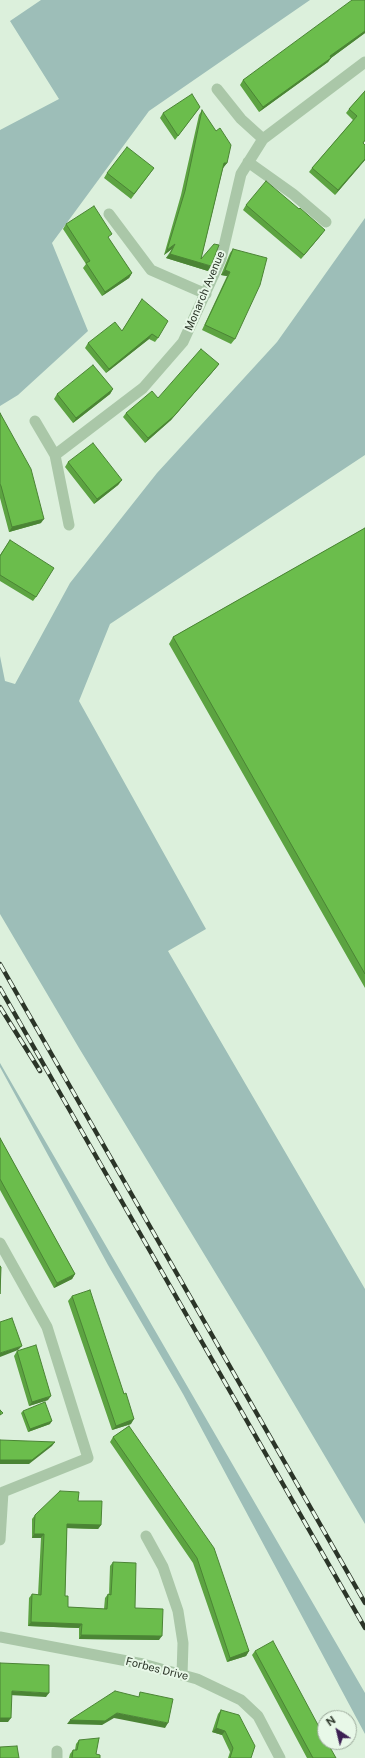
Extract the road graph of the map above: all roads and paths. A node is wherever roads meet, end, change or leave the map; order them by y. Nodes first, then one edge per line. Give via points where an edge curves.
1 (365, 62) edge
2 (217, 90) dead end
3 (263, 139) junction
4 (248, 162) junction
5 (109, 214) dead end
6 (326, 222) dead end
7 (206, 294) junction
8 (35, 421) dead end
9 (55, 455) junction
10 (69, 525) dead end
11 (0, 1243) edge
12 (1, 1490) edge
13 (146, 1536) dead end
14 (0, 1540) edge
15 (0, 1637) edge
16 (182, 1675) junction
17 (280, 1758) edge

1 - 3 street, Monarch Avenue
2 - 3 street
3 - 4 street, Monarch Avenue
4 - 6 street via 293,194
4 - 7 street, Monarch Avenue via 241,174 221,259
5 - 7 street via 151,270
7 - 9 street, Monarch Avenue via 183,342 143,388
8 - 9 street
9 - 10 street
11 - 12 street via 47,1327 88,1458
12 - 14 street
13 - 16 street via 163,1567 178,1611 184,1643
15 - 16 street, Forbes Drive via 143,1664
16 - 17 street, Forbes Drive via 241,1700 258,1716

